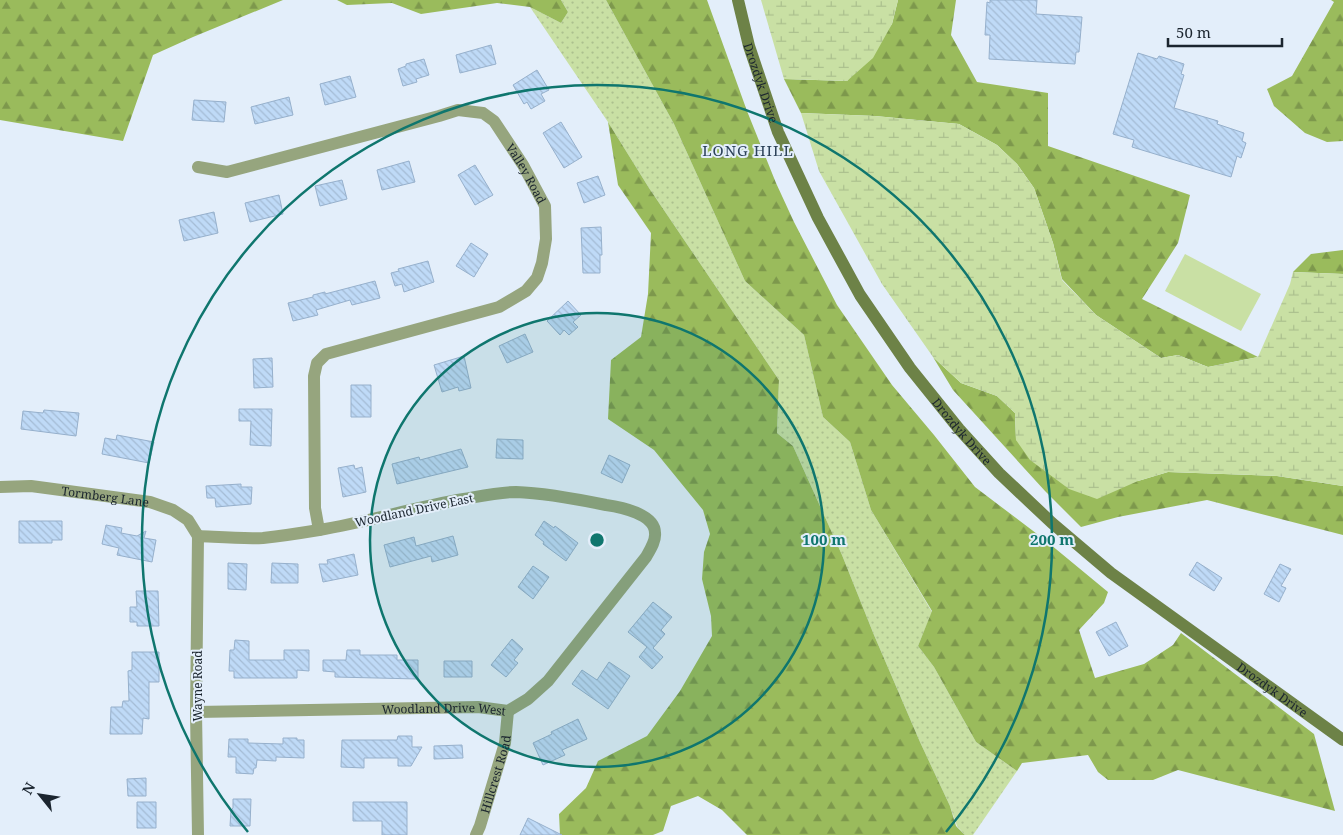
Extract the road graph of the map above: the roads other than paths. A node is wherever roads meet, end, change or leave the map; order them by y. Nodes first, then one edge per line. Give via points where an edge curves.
1 (738, 0) edge
2 (198, 167) dead end
3 (0, 487) edge
4 (654, 525) joint
5 (319, 530) junction
6 (198, 536) junction
7 (508, 711) junction
8 (196, 712) junction
9 (1343, 740) edge
10 (198, 835) edge
11 (476, 835) edge

1 - 9 street, Drozdyk Drive via 749,46 778,132 818,218 860,295 910,368 953,422 999,473 1111,573
2 - 5 street, Valley Road via 228,172 458,110 471,111 483,113 494,121 545,206 546,239 542,263 537,278 526,291 499,307 326,354 317,364 314,376 315,508
3 - 6 street, Tormberg Lane via 31,486 150,502 173,510 188,520
4 - 5 street, Woodland Drive East via 648,518 619,507 515,492 432,504
4 - 7 street, Woodland Drive West via 653,543 628,580 548,681
5 - 6 street, Woodland Drive East via 262,538
6 - 8 street, Wayne Road
7 - 8 street, Woodland Drive West via 478,707
7 - 11 street, Hillcrest Road via 504,743
8 - 10 street, Wayne Road

